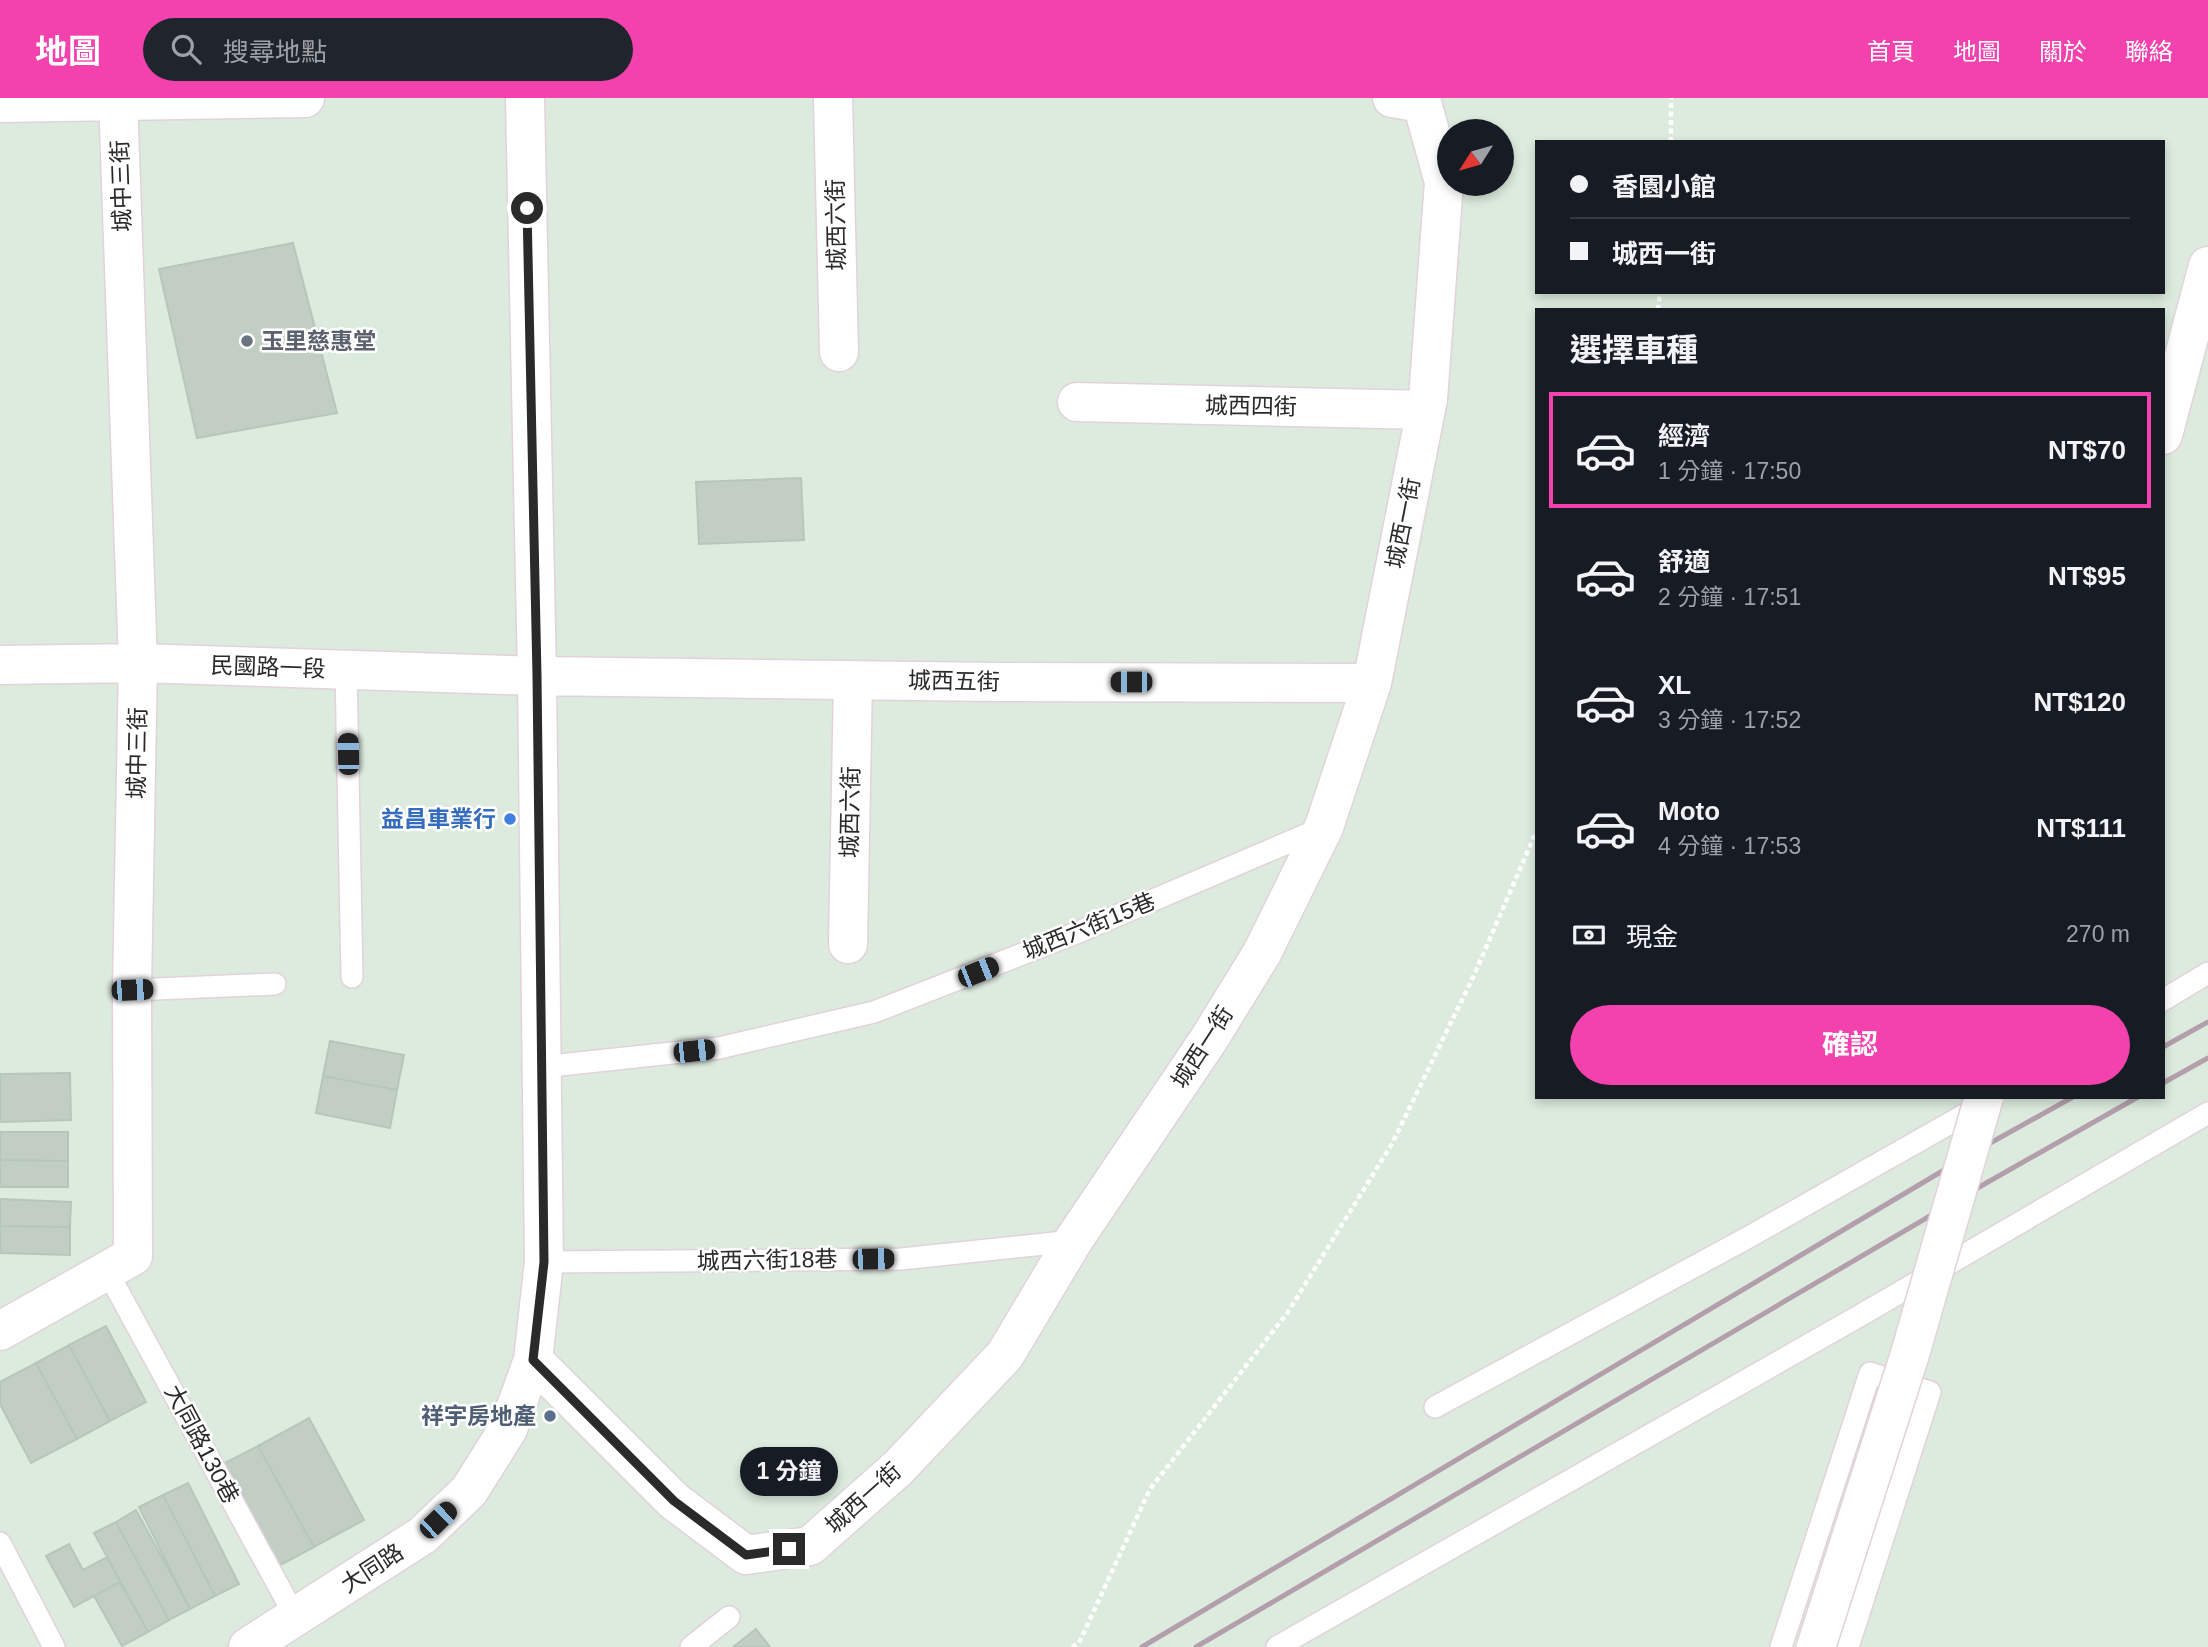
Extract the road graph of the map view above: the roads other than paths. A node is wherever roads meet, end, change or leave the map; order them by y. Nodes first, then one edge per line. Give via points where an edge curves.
1 (305, 98) edge
2 (525, 98) edge
3 (833, 98) edge
4 (118, 100) edge
5 (1407, 100) edge
6 (0, 103) edge
7 (2208, 266) edge
8 (839, 352) dead end
9 (1077, 402) dead end
10 (1426, 410) junction
11 (2165, 427) edge
12 (138, 663) junction
13 (0, 665) edge
14 (346, 670) junction
15 (537, 676) junction
16 (853, 680) junction
17 (1371, 683) junction
18 (1324, 827) junction
19 (848, 944) dead end
20 (2208, 973) edge
21 (352, 977) dead end
22 (275, 984) dead end
23 (132, 990) junction
24 (2165, 999) edge
25 (541, 1067) junction
26 (1983, 1099) edge
27 (1992, 1099) edge
28 (2208, 1112) edge
29 (1073, 1241) junction
30 (544, 1262) junction
31 (107, 1270) junction
32 (0, 1331) edge
33 (533, 1360) junction
34 (1435, 1407) dead end
35 (0, 1543) edge
36 (729, 1617) dead end
37 (275, 1636) edge
38 (54, 1647) edge
39 (691, 1647) edge
40 (1277, 1647) edge
41 (1781, 1647) edge
42 (1816, 1647) edge
43 (1848, 1647) edge

1 - 4 street
2 - 15 street, 大同路
3 - 8 street, 城西六街
4 - 6 street
4 - 12 street, 城中三街
5 - 10 street, 城西一街 via 1444,182
7 - 11 street
9 - 10 street, 城西四街
10 - 17 street, 城西一街
12 - 13 street, 民國路一段
12 - 14 street, 民國路一段
12 - 23 street, 城中三街
14 - 15 street, 民國路一段
14 - 21 lane
15 - 16 street, 城西五街
15 - 25 street, 大同路
16 - 17 street, 城西五街
16 - 19 street, 城西六街
17 - 18 street, 城西一街
18 - 25 lane, 城西六街15巷 via 1081,931 874,1012 719,1048
18 - 29 street, 城西一街 via 1262,953
20 - 24 lane
22 - 23 lane
23 - 31 street, 城中三街 via 133,1256
25 - 30 street, 大同路
26 - 42 street, bridge via 1910,1354
27 - 34 lane
28 - 40 lane
29 - 30 lane, 城西六街18巷 via 901,1259
29 - 33 street, 城西一街 via 1005,1355 898,1468 810,1546 746,1555 674,1501
30 - 33 street, 大同路
31 - 32 street, 城中三街
31 - 37 lane, 大同路130巷
33 - 37 street, 大同路 via 508,1429 469,1491 423,1535
35 - 38 lane
36 - 39 lane
41 - 43 lane via 1870,1373 1930,1392

